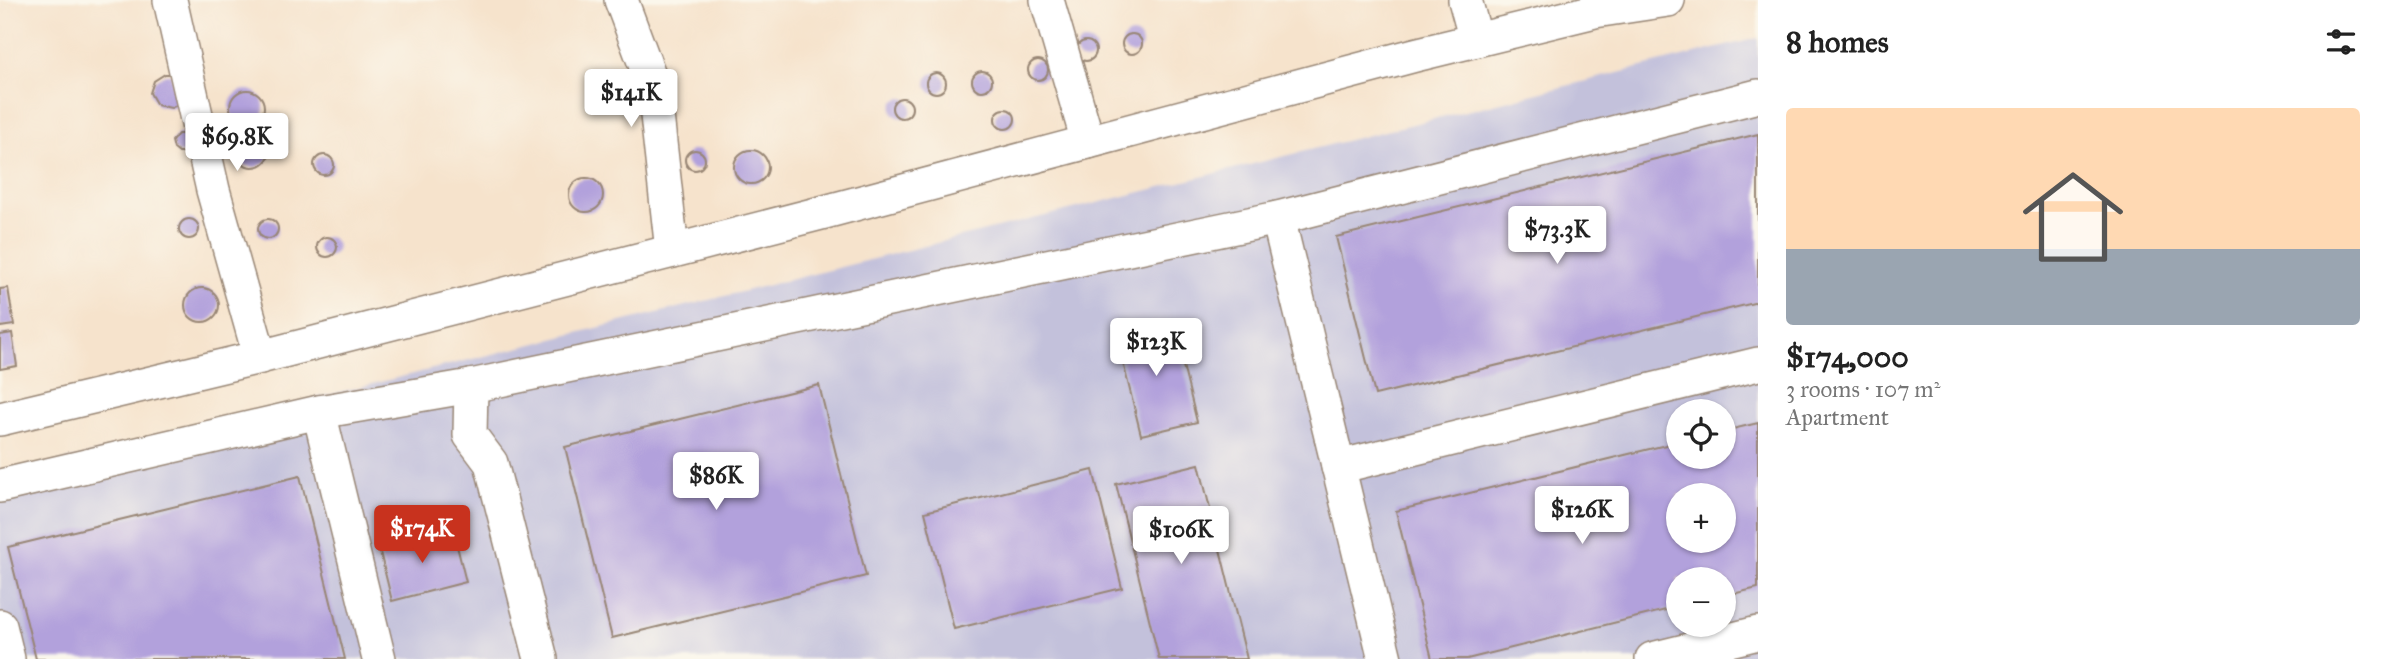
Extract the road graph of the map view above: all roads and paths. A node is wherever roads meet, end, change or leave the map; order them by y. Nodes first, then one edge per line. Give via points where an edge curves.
1 (170, 0) edge
2 (621, 0) edge
3 (1047, 0) edge
4 (1465, 0) edge
5 (1668, 0) edge
6 (1476, 40) junction
7 (1758, 96) edge
8 (1088, 142) junction
9 (1278, 218) junction
10 (672, 251) junction
11 (260, 358) junction
12 (1758, 364) edge
13 (471, 386) junction
14 (319, 412) junction
15 (0, 419) edge
16 (1338, 467) junction
17 (0, 486) edge
18 (0, 626) edge
19 (1758, 633) edge
20 (8, 659) edge
21 (379, 659) edge
22 (541, 659) edge
23 (1385, 659) edge
24 (1652, 659) edge

1 - 11 street via 214,190
2 - 10 street via 654,88
3 - 8 street
4 - 6 street
5 - 6 street via 1595,11
6 - 8 street
7 - 9 street
8 - 10 street
9 - 13 street
9 - 16 street
10 - 11 street
11 - 15 street
12 - 16 street
13 - 14 street
13 - 22 street via 470,435 491,463
14 - 17 street
14 - 21 street
16 - 23 street
18 - 20 street
19 - 24 street

